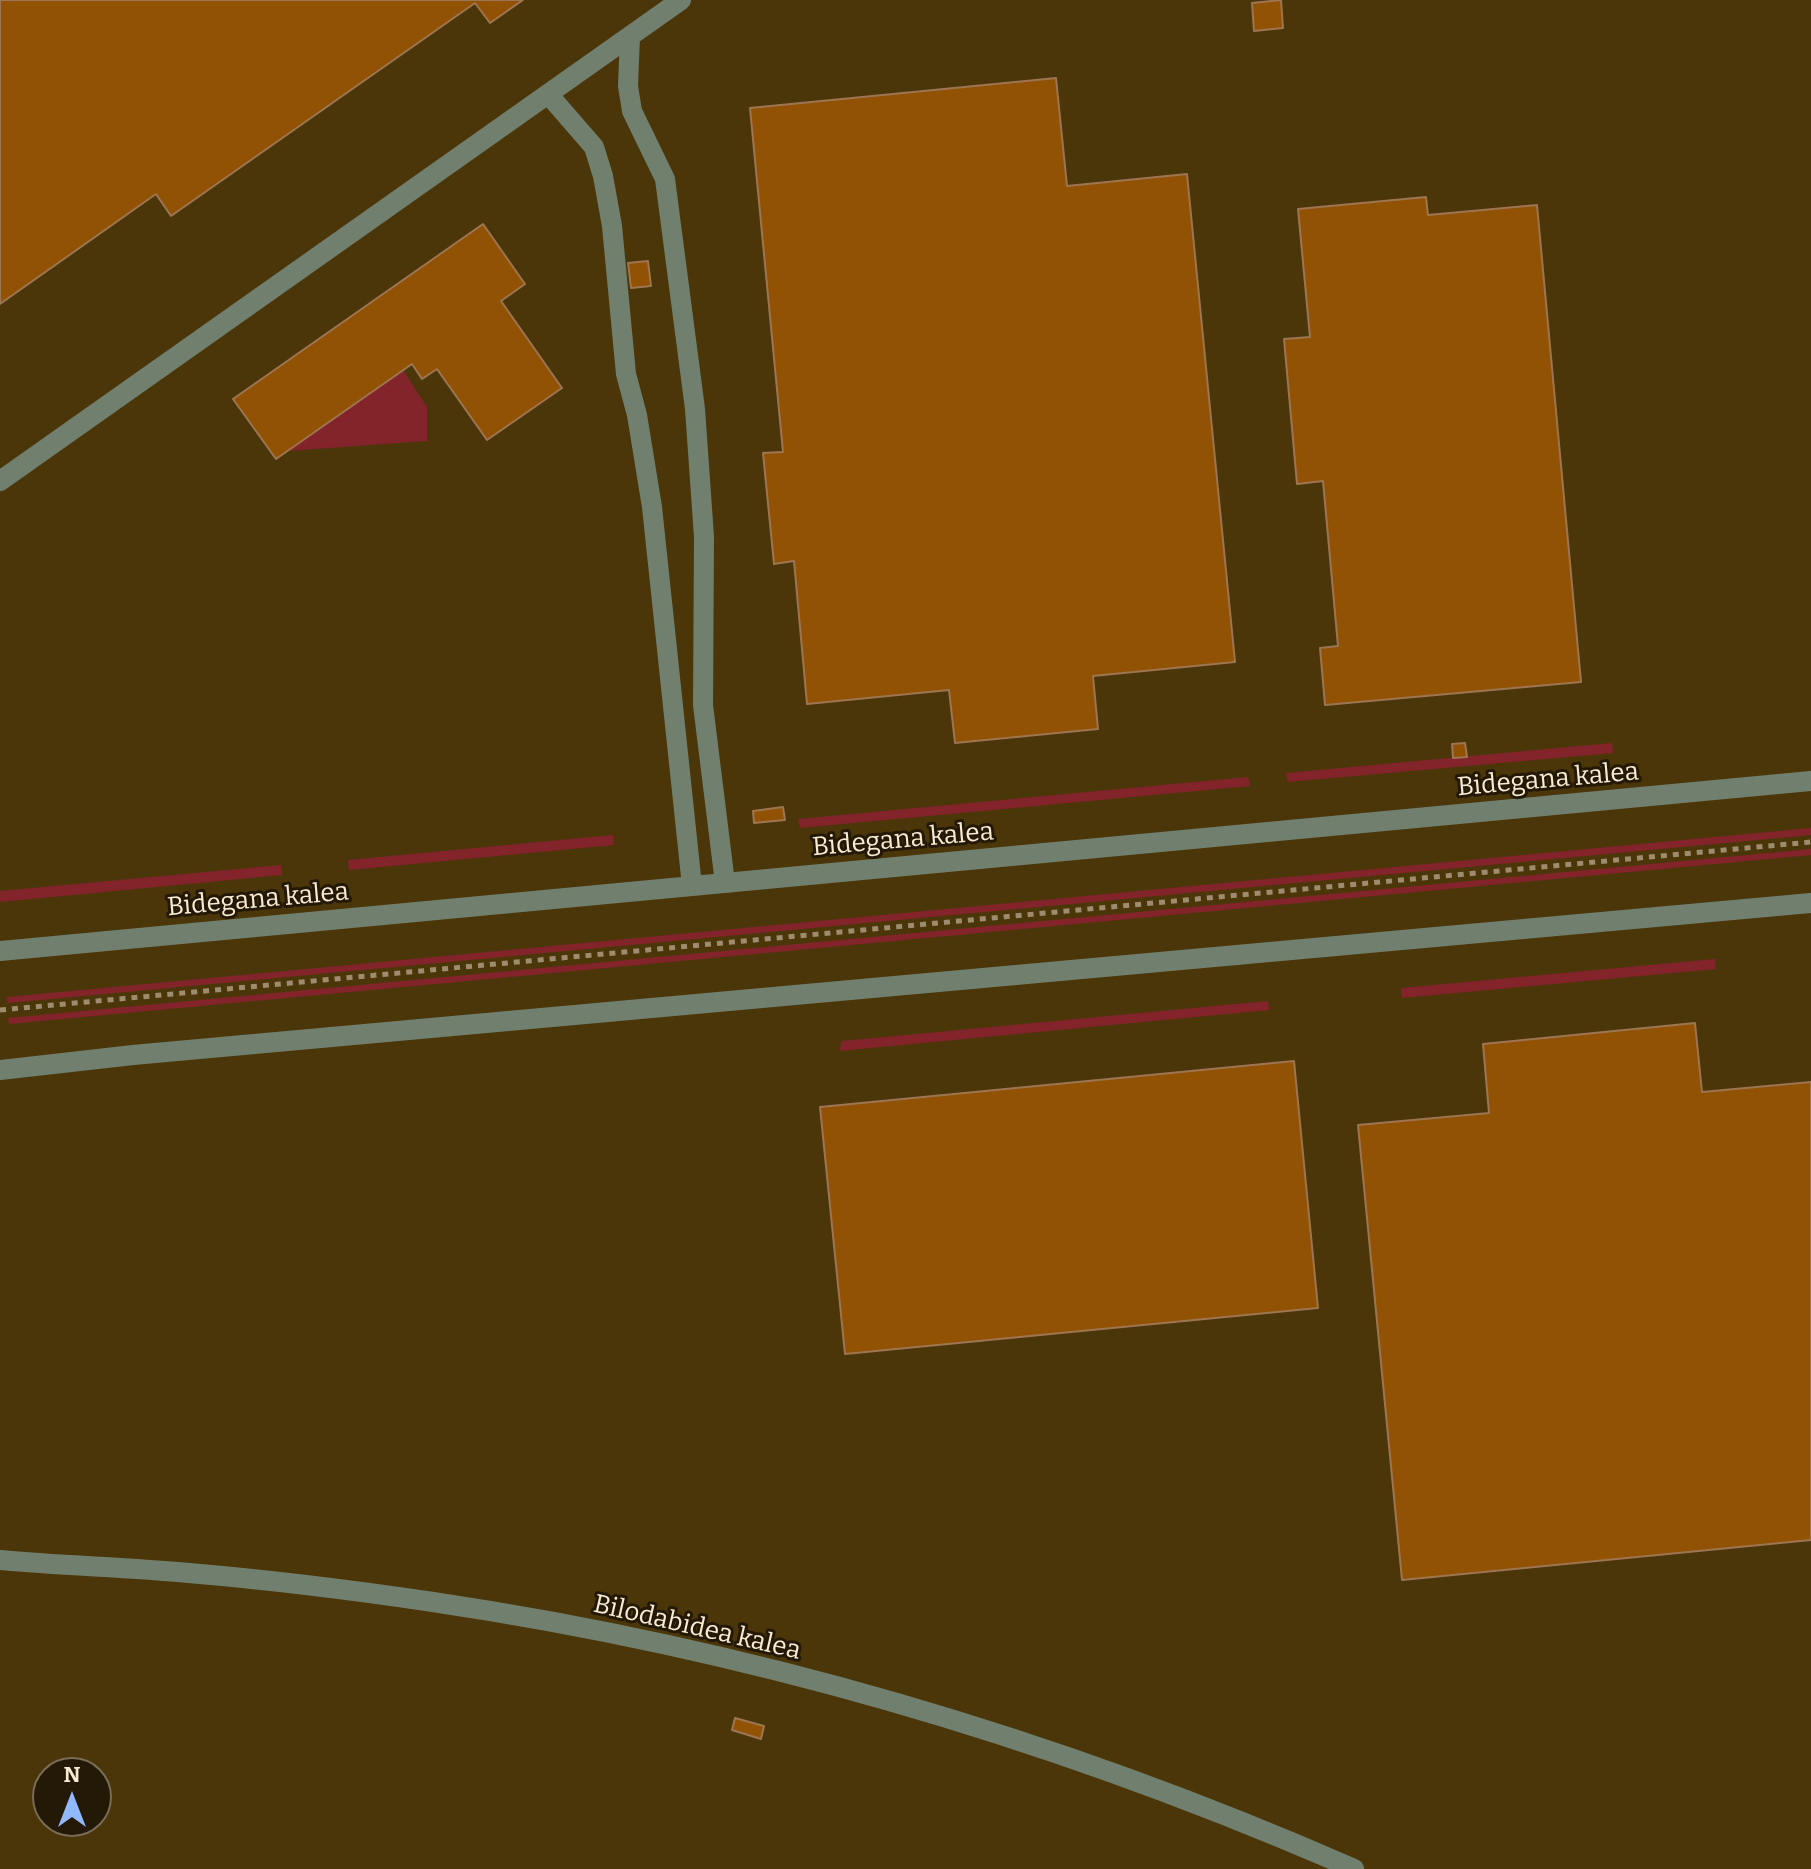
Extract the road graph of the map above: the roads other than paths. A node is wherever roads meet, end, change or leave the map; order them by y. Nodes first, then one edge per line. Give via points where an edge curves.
1 (681, 0) edge
2 (630, 36) junction
3 (548, 94) junction
4 (0, 481) edge
5 (1811, 781) edge
6 (725, 883) junction
7 (692, 886) junction
8 (1811, 903) edge
9 (0, 951) edge
10 (0, 1070) edge
11 (0, 1560) edge
12 (1354, 1869) edge

1 - 2 street
2 - 3 street
2 - 6 street via 632,111 665,179 695,409 704,537 703,705
3 - 4 street
3 - 7 street via 594,147 612,226 626,374 652,507
5 - 6 street, Bidegana kalea
6 - 7 street, Bidegana kalea
7 - 9 street, Bidegana kalea
8 - 10 street
11 - 12 street, Bilodabidea kalea via 316,1586 599,1631 730,1659 912,1706 1092,1766

